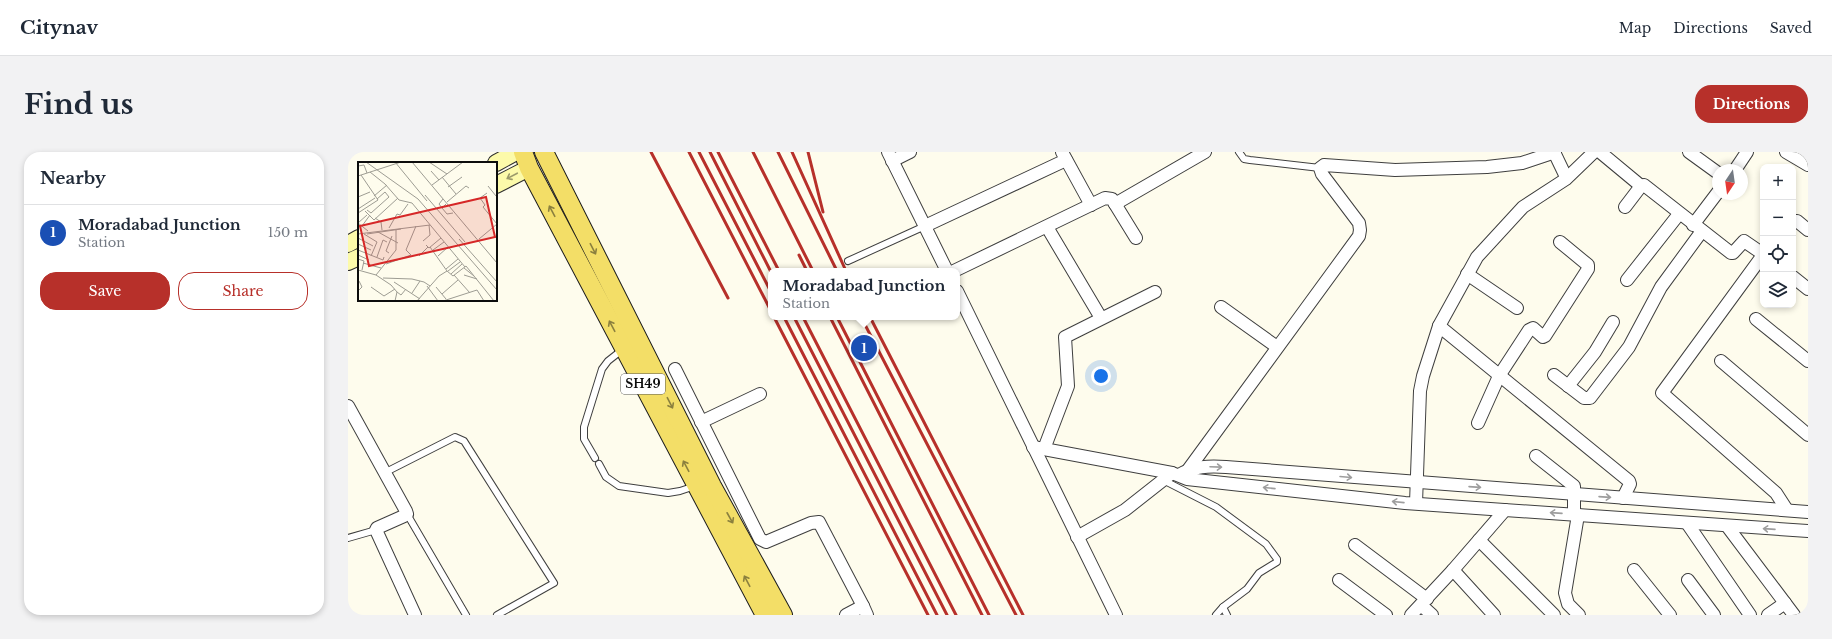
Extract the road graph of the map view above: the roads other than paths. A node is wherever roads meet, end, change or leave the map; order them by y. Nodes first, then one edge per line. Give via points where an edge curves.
1 (516, 152) edge
2 (544, 152) edge
3 (910, 152) edge
4 (1205, 152) edge
5 (1239, 152) edge
6 (1555, 152) edge
7 (1594, 152) edge
8 (1600, 152) edge
9 (1689, 152) edge
10 (1747, 152) edge
11 (1786, 152) edge
12 (1064, 156) edge
13 (890, 157) edge
14 (526, 160) edge
15 (497, 162) edge
16 (1739, 164) edge
17 (1808, 165) edge
18 (1320, 168) junction
19 (1712, 169) edge
20 (1566, 177) junction
21 (497, 184) edge
22 (1641, 186) junction
23 (1713, 200) edge
24 (1115, 204) junction
25 (1091, 205) junction
26 (1625, 207) dead end
27 (1679, 214) junction
28 (1797, 221) dead end
29 (925, 226) junction
30 (1047, 226) junction
31 (1697, 228) junction
32 (1808, 230) edge
33 (1136, 238) dead end
34 (358, 239) edge
35 (1560, 242) dead end
36 (348, 244) edge
37 (1760, 253) edge
38 (358, 257) edge
39 (1760, 259) edge
40 (848, 261) dead end
41 (348, 262) edge
42 (946, 268) edge
43 (960, 268) edge
44 (1467, 274) junction
45 (1796, 279) edge
46 (1627, 280) dead end
47 (1808, 289) edge
48 (1155, 292) dead end
49 (960, 297) edge
50 (1221, 307) dead end
51 (1517, 308) dead end
52 (1101, 318) junction
53 (1756, 319) dead end
54 (1613, 322) dead end
55 (1439, 326) junction
56 (1277, 347) junction
57 (625, 349) junction
58 (1721, 361) dead end
59 (1808, 361) edge
60 (645, 370) junction
61 (675, 370) dead end
62 (1554, 375) dead end
63 (1499, 376) junction
64 (1568, 386) junction
65 (760, 394) dead end
66 (348, 406) edge
67 (701, 422) junction
68 (1478, 423) dead end
69 (1808, 435) edge
70 (1038, 448) junction
71 (1536, 456) dead end
72 (595, 458) dead end
73 (598, 464) dead end
74 (384, 472) junction
75 (1175, 475) junction
76 (1416, 483) junction
77 (696, 485) junction
78 (1574, 495) junction
79 (1623, 498) junction
80 (1416, 503) junction
81 (1505, 510) junction
82 (1787, 510) junction
83 (1808, 512) edge
84 (407, 514) junction
85 (1576, 515) junction
86 (1687, 523) junction
87 (1727, 526) junction
88 (376, 530) junction
89 (1808, 531) edge
90 (1077, 537) junction
91 (348, 538) edge
92 (1479, 540) junction
93 (1355, 545) dead end
94 (743, 558) junction
95 (1453, 570) junction
96 (1634, 570) dead end
97 (1339, 580) dead end
98 (1688, 580) dead end
99 (1424, 602) junction
100 (1785, 603) junction
101 (1223, 607) junction
102 (865, 611) edge
103 (415, 615) edge
104 (466, 615) edge
105 (497, 615) edge
106 (765, 615) edge
107 (783, 615) edge
108 (846, 615) edge
109 (1116, 615) edge
110 (1216, 615) edge
111 (1227, 615) edge
112 (1386, 615) edge
113 (1411, 615) edge
114 (1432, 615) edge
115 (1494, 615) edge
116 (1554, 615) edge
117 (1578, 615) edge
118 (1670, 615) edge
119 (1714, 615) edge
120 (1750, 615) edge
121 (1768, 615) edge
122 (1794, 615) edge

1 - 15 street
2 -> 60 main road, SH49
3 - 13 street
4 - 24 street
5 - 18 lane via 1244,159
6 - 18 street via 1522,163 1487,167 1395,170 1324,165
6 - 20 street
7 - 20 street
8 - 22 street
9 - 19 street
10 - 16 street
11 - 17 street
12 - 25 street
12 - 29 street
13 - 29 street
14 -> 21 street
57 -> 14 main road, SH49
18 - 56 street via 1359,223 1360,230 1354,244
20 - 44 street via 1523,207 1477,257
22 - 26 street
22 - 27 street
23 - 31 street
24 - 25 street via 1109,198
24 - 33 street
25 - 30 street
27 - 31 street
27 - 46 street
28 - 32 street
29 - 40 lane
29 - 42 street
30 - 43 street
30 - 52 street
31 - 37 street via 1732,253 1744,241
31 - 64 street via 1629,347 1590,398 1584,398
34 - 36 street
35 - 63 street via 1588,265 1588,269 1545,336 1533,328 1529,330
38 - 41 street
39 - 82 street via 1662,393 1776,493
44 - 51 street
44 - 55 street
45 - 47 street
48 - 52 street
49 - 70 street
50 - 56 street
52 - 70 street via 1065,337 1068,386
53 - 59 street
54 - 64 street via 1595,352
55 - 63 street
55 - 76 street via 1420,391
56 - 75 street
57 - 60 main road, SH49
57 - 72 lane via 608,361 602,369 584,427 584,439
58 - 69 street
77 -> 60 main road, SH49
60 -> 94 main road, SH49 via 712,486
61 - 67 street
62 - 64 street
63 - 68 street
63 - 79 street via 1629,481
65 - 67 street
66 - 74 street
67 - 102 street via 760,539 766,542 819,522
70 - 75 street
70 - 90 street
71 - 78 street via 1574,485
73 - 77 lane via 606,477 619,486 668,493
74 - 84 street
74 - 105 lane via 455,437 464,441 554,582
75 -> 76 street via 1198,467 1226,467
80 -> 75 street via 1187,479
75 - 90 street via 1125,510
75 - 101 lane via 1266,544 1277,559 1259,573 1247,589
76 -> 78 street
76 - 80 street
77 - 94 main road, SH49
78 -> 79 street
78 - 85 street
79 - 82 street
80 - 81 street
85 -> 81 street
81 - 92 street
82 - 83 street
84 - 88 street
84 - 104 lane
85 - 86 street
85 - 117 street via 1565,593 1568,604
86 - 87 street
86 - 120 street
89 -> 87 street
87 - 100 street
88 - 91 lane
88 - 103 street
90 - 109 street
92 - 95 street
92 - 116 street
93 - 99 street
106 -> 94 main road, SH49
94 - 107 main road, SH49
95 - 99 street
95 - 115 street
96 - 118 street
97 - 112 street
98 - 119 street
99 - 113 street
99 - 114 street
100 - 121 street
100 - 122 street
101 - 110 lane
101 - 111 lane
102 - 108 street

